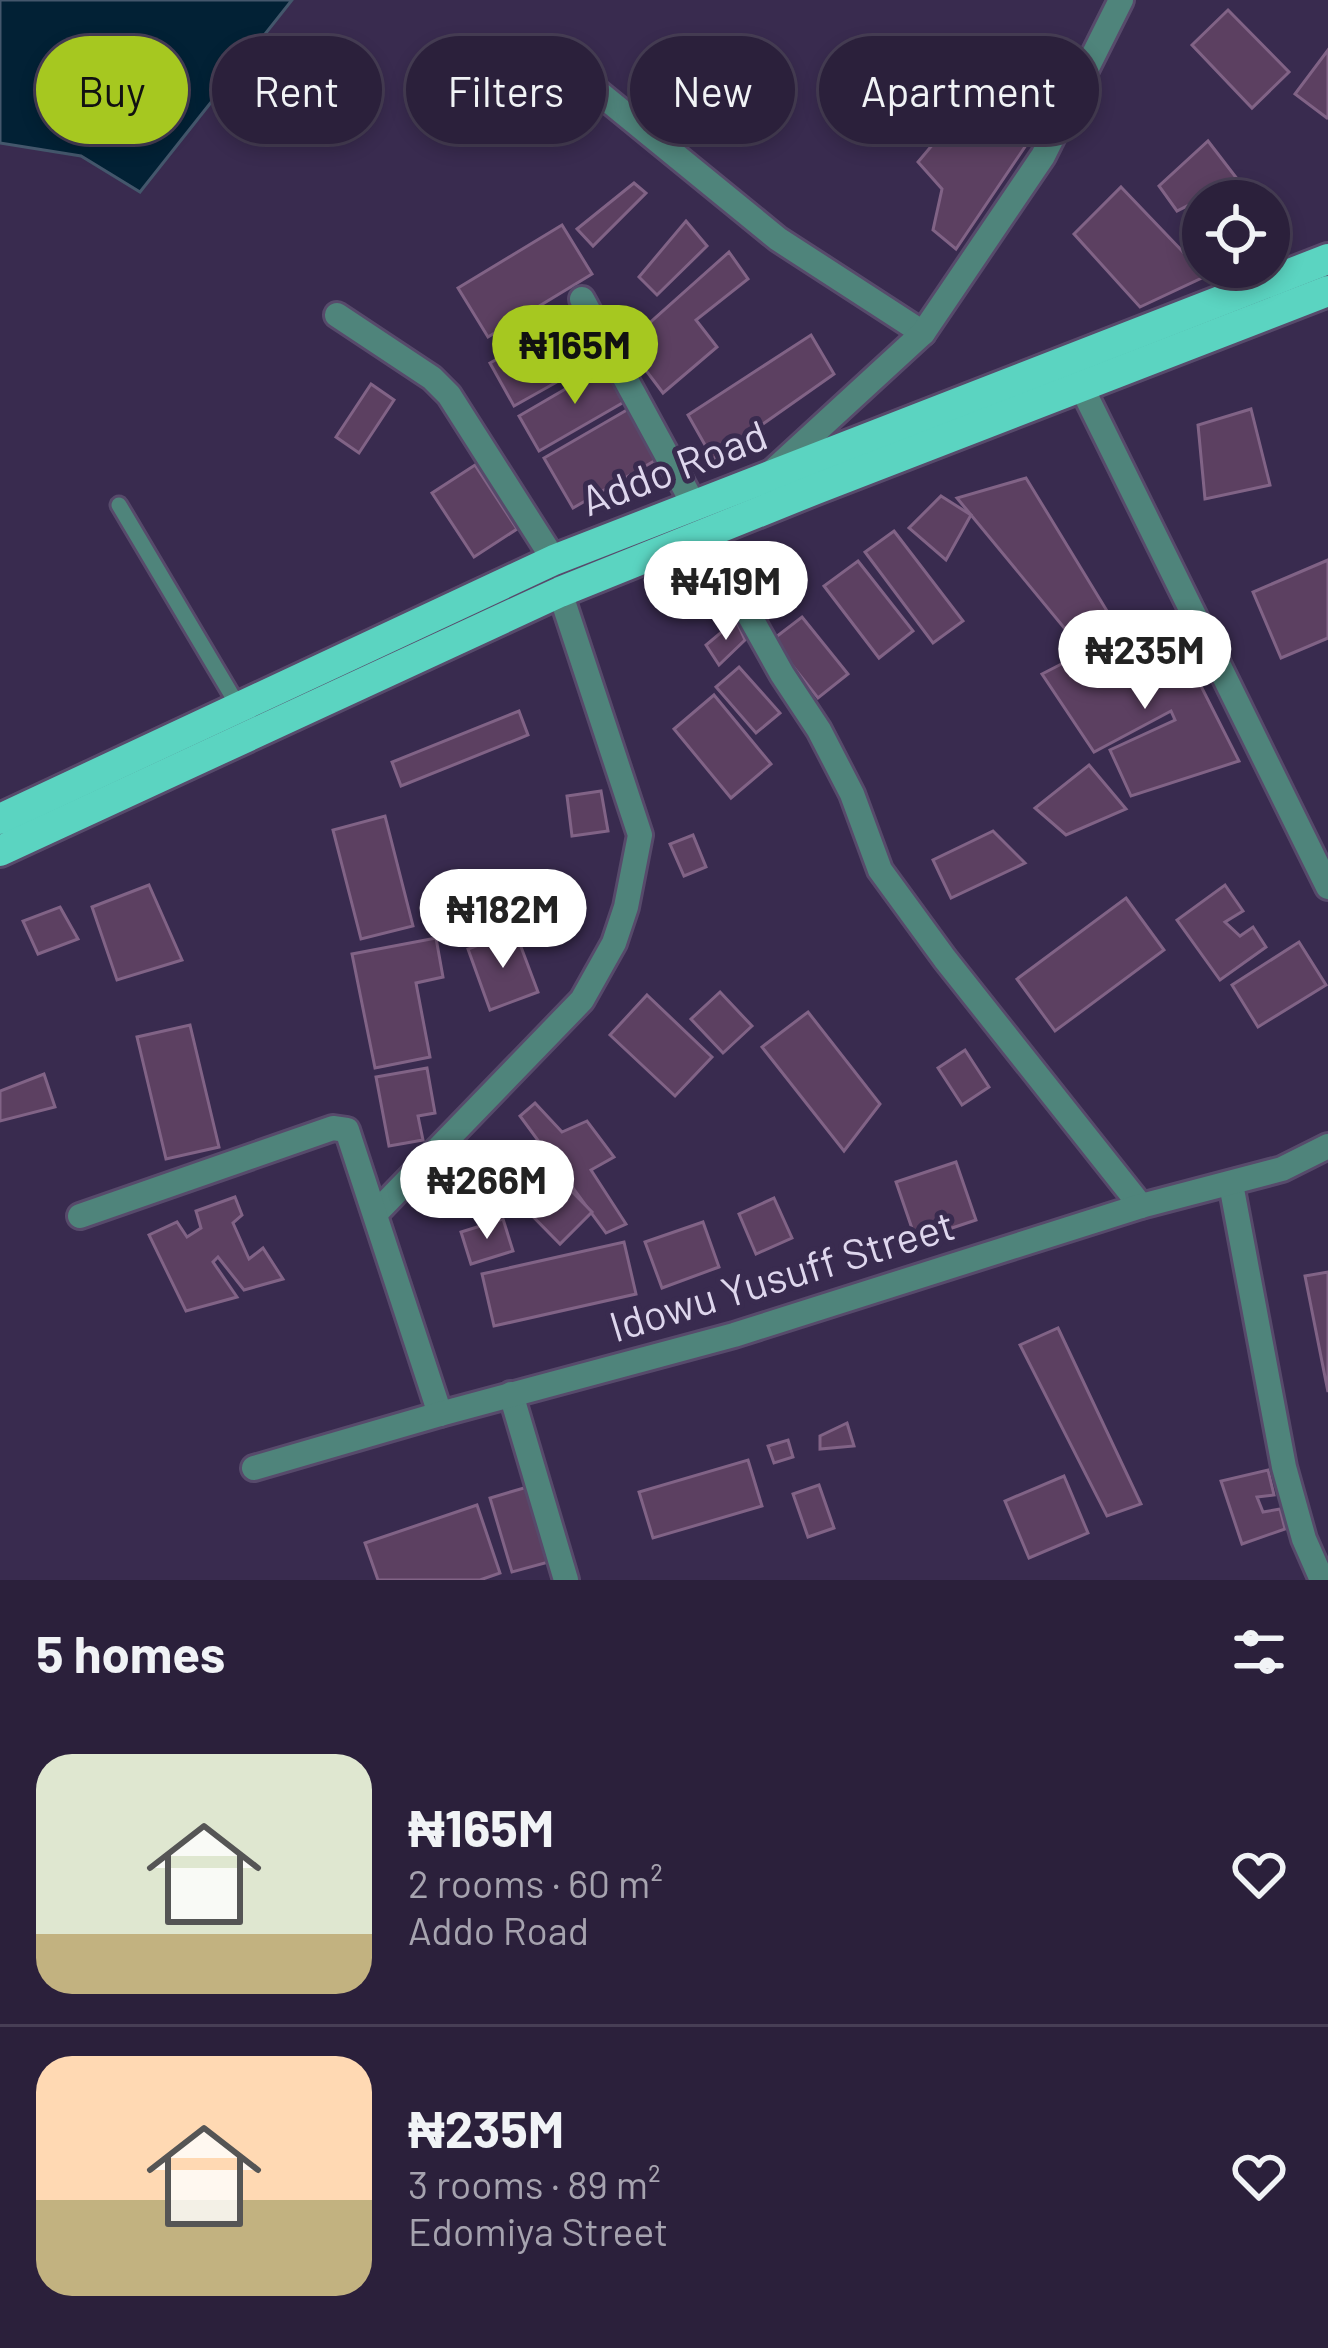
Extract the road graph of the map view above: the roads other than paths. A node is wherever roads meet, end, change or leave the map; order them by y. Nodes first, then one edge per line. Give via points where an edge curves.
1 (1121, 0) edge
2 (606, 99) edge
3 (1328, 259) edge
4 (1328, 291) edge
5 (583, 299) dead end
6 (337, 315) dead end
7 (923, 333) junction
8 (1082, 386) junction
9 (768, 476) junction
10 (119, 505) dead end
11 (699, 519) junction
12 (554, 560) junction
13 (560, 592) junction
14 (240, 709) junction
15 (0, 819) edge
16 (0, 851) edge
17 (1328, 887) edge
18 (1328, 1146) edge
19 (1231, 1184) junction
20 (1142, 1206) junction
21 (376, 1213) junction
22 (80, 1216) dead end
23 (511, 1394) junction
24 (440, 1414) junction
25 (254, 1468) dead end
26 (566, 1580) edge
27 (1322, 1580) edge

1 - 7 street via 1043,156
2 - 7 street via 778,239
3 - 9 main road, Addo Road
4 - 8 main road, Addo Road
5 - 11 street
6 - 12 street via 449,395
7 - 9 street
8 - 11 main road, Addo Road
8 - 17 street
9 - 11 main road, Addo Road
10 - 14 lane
11 - 12 main road, Addo Road
11 - 13 main road, Addo Road
11 - 20 street via 819,730 880,870
12 - 14 main road, Addo Road
13 - 16 main road, Addo Road
13 - 21 street via 640,835 626,907 582,1000
14 - 15 main road, Addo Road
18 - 19 street, Idowu Yusuff Street
19 - 20 street, Idowu Yusuff Street
19 - 27 street via 1284,1467
20 - 23 street, Idowu Yusuff Street via 734,1335
21 - 22 street via 347,1130 333,1128
21 - 24 street
23 - 24 street, Idowu Yusuff Street
23 - 26 street
24 - 25 street, Idowu Yusuff Street

